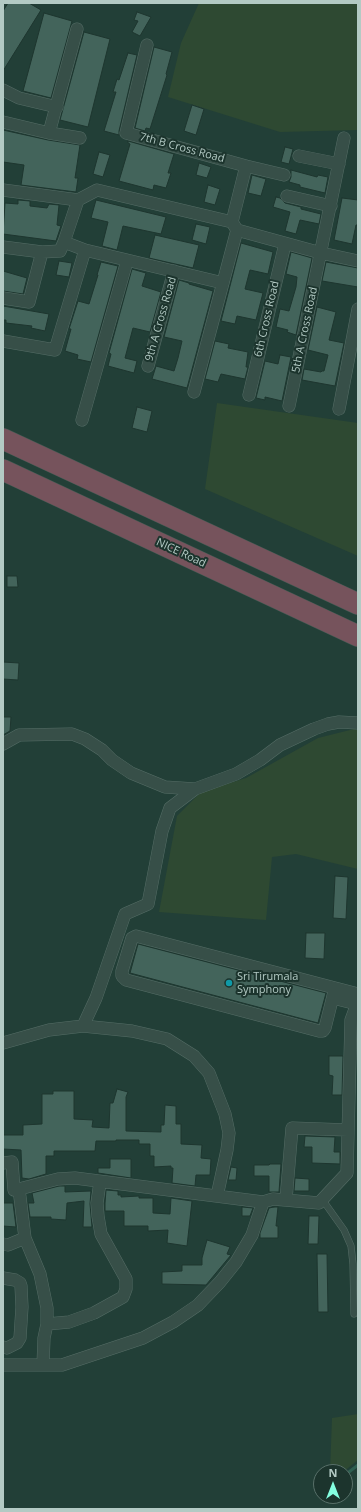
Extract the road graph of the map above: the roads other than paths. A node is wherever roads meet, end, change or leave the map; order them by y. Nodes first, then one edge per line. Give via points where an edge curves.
1 (77, 29) dead end
2 (147, 45) dead end
3 (3, 90) edge
4 (57, 107) junction
5 (3, 122) edge
6 (48, 133) junction
7 (80, 138) dead end
8 (344, 138) dead end
9 (300, 156) dead end
10 (339, 164) junction
11 (246, 166) junction
12 (284, 176) dead end
13 (3, 190) edge
14 (287, 196) dead end
15 (78, 200) junction
16 (331, 206) junction
17 (234, 226) junction
18 (64, 242) junction
19 (285, 244) junction
20 (3, 248) edge
21 (85, 250) junction
22 (42, 252) junction
23 (321, 254) junction
24 (127, 261) junction
25 (358, 261) edge
26 (174, 271) junction
27 (223, 283) junction
28 (3, 298) edge
29 (358, 309) edge
30 (3, 341) edge
31 (148, 366) dead end
32 (194, 392) dead end
33 (249, 395) dead end
34 (289, 406) dead end
35 (339, 409) dead end
36 (82, 420) dead end
37 (3, 439) edge
38 (3, 470) edge
39 (358, 604) edge
40 (358, 636) edge
41 (358, 723) edge
42 (3, 744) edge
43 (195, 789) junction
44 (334, 993) junction
45 (358, 1000) edge
46 (83, 1026) junction
47 (3, 1043) edge
48 (348, 1130) junction
49 (3, 1163) edge
50 (100, 1182) junction
51 (19, 1189) junction
52 (217, 1196) junction
53 (322, 1199) junction
54 (286, 1200) junction
55 (262, 1202) junction
56 (25, 1238) junction
57 (3, 1244) edge
58 (3, 1278) edge
59 (354, 1314) dead end
60 (47, 1324) junction
61 (5, 1347) edge
62 (8, 1365) edge
63 (43, 1365) junction

1 - 4 street
2 - 11 street, 7th B Cross Road via 126,133
3 - 4 street via 19,98
4 - 6 street
5 - 6 street
6 - 7 street
8 - 10 street, 5th A Cross Road
9 - 10 street
10 - 16 street, 5th A Cross Road
11 - 12 street
11 - 17 street
13 - 15 street
14 - 16 street
15 - 17 street via 97,190
15 - 18 street
16 - 23 street, 5th A Cross Road
17 - 19 street
17 - 27 street
18 - 21 street
18 - 22 street via 60,251
19 - 23 street
19 - 33 street, 6th Cross Road
20 - 22 street
21 - 24 street
21 - 30 street via 55,350
22 - 28 street via 29,302
23 - 25 street
23 - 34 street, 5th A Cross Road
24 - 26 street
24 - 36 street
26 - 27 street
26 - 31 street, 9th A Cross Road
27 - 32 street
29 - 35 street
37 - 39 highway
38 - 40 highway, NICE Road
41 - 43 street via 338,722 321,726 280,745 236,774
42 - 43 street via 19,735 72,734 102,750 131,773 166,787
43 - 46 street via 170,808 162,831 148,904 125,914 96,998
44 - 44 street via 136,936 132,938 122,971 122,976 126,980 319,1031 325,1028
44 - 45 street
45 - 48 street via 351,1020
46 - 47 street via 49,1030
46 - 52 street via 132,1031 167,1039 194,1056 209,1073 225,1114 229,1133
48 - 53 street via 347,1173
48 - 54 street via 292,1128
49 - 51 street via 12,1162 14,1190
50 - 51 street via 75,1178 58,1179
50 - 52 street
50 - 60 street via 97,1204 101,1234 126,1279 126,1289 123,1297 94,1313 69,1322
51 - 56 street
52 - 55 street
53 - 54 street via 319,1203
53 - 59 lane via 344,1230 351,1246
54 - 55 street via 273,1199
55 - 63 street via 252,1235 236,1262 198,1305 143,1338 62,1365
56 - 57 street
56 - 60 street via 40,1274 48,1308
58 - 61 street via 20,1283 22,1293 20,1338 17,1343
60 - 63 street
61 - 62 street
62 - 63 street

